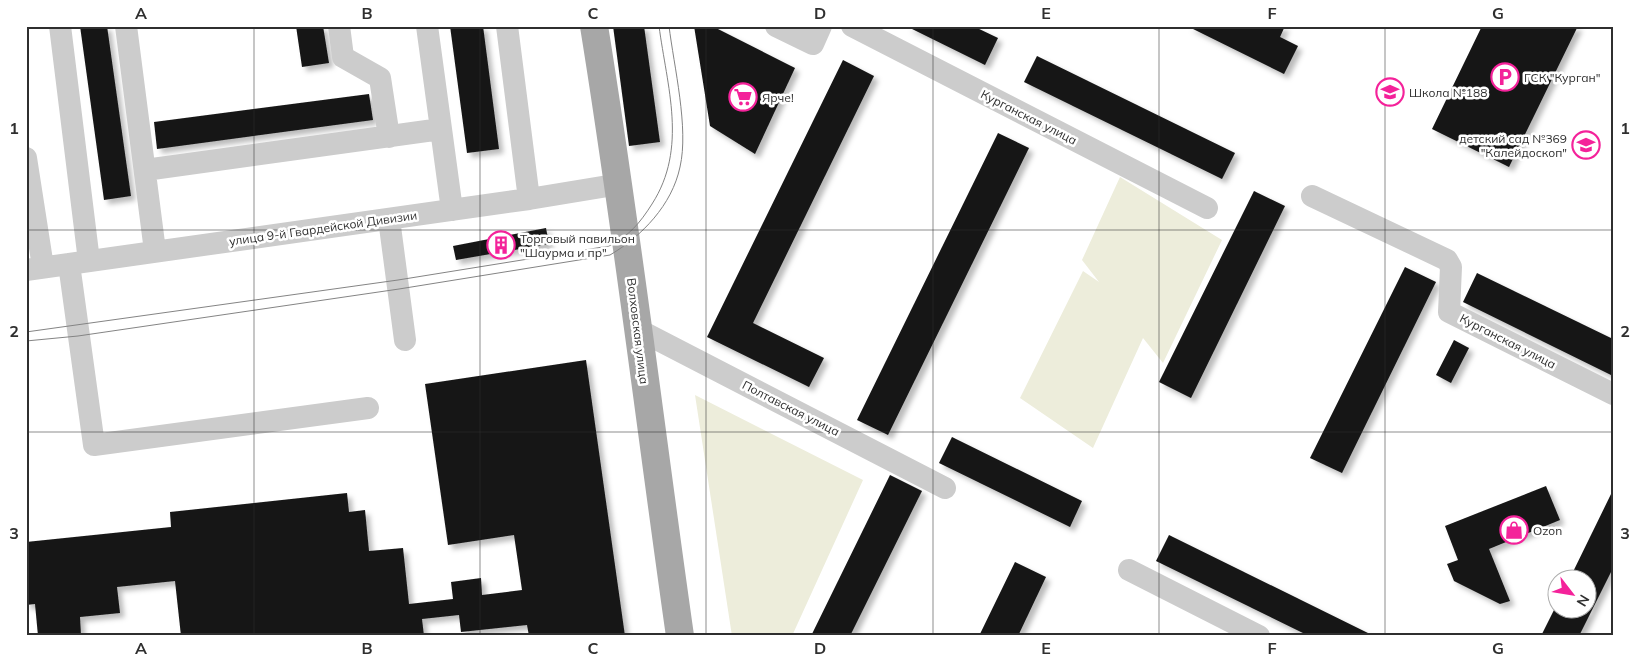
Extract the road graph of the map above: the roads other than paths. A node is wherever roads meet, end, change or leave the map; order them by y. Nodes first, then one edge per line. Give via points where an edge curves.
1 (60, 26) edge
2 (126, 26) edge
3 (339, 26) edge
4 (427, 26) edge
5 (507, 26) edge
6 (594, 26) edge
7 (776, 26) edge
8 (822, 26) edge
9 (852, 26) edge
10 (441, 129) junction
11 (389, 137) junction
12 (26, 158) edge
13 (145, 170) junction
14 (620, 184) junction
15 (1312, 196) dead end
16 (529, 199) junction
17 (1206, 208) dead end
18 (452, 210) junction
19 (389, 219) junction
20 (155, 251) junction
21 (79, 262) junction
22 (35, 268) edge
23 (637, 329) junction
24 (405, 340) dead end
25 (1613, 394) edge
26 (368, 408) dead end
27 (945, 488) dead end
28 (1129, 570) dead end
29 (680, 636) edge
30 (1259, 636) edge

1 - 21 street
2 - 13 street
3 - 11 street via 343,57 380,78
4 - 10 street
5 - 16 street
6 - 14 main road, Волховская улица
7 - 8 street via 813,44
9 - 17 street, Курганская улица
10 - 11 street
10 - 18 street
11 - 13 street
12 - 22 street
13 - 20 street
14 - 16 street, улица 9-й Гвардейской Дивизии
14 - 23 main road, Волховская улица
15 - 25 street, Курганская улица via 1447,260 1451,267 1450,312
16 - 18 street, улица 9-й Гвардейской Дивизии
18 - 19 street, улица 9-й Гвардейской Дивизии
19 - 20 street, улица 9-й Гвардейской Дивизии
19 - 24 street via 385,258
20 - 21 street, улица 9-й Гвардейской Дивизии
21 - 22 street, улица 9-й Гвардейской Дивизии
21 - 26 street via 94,445
23 - 27 street, Полтавская улица
23 - 29 main road, Волховская улица
28 - 30 street

